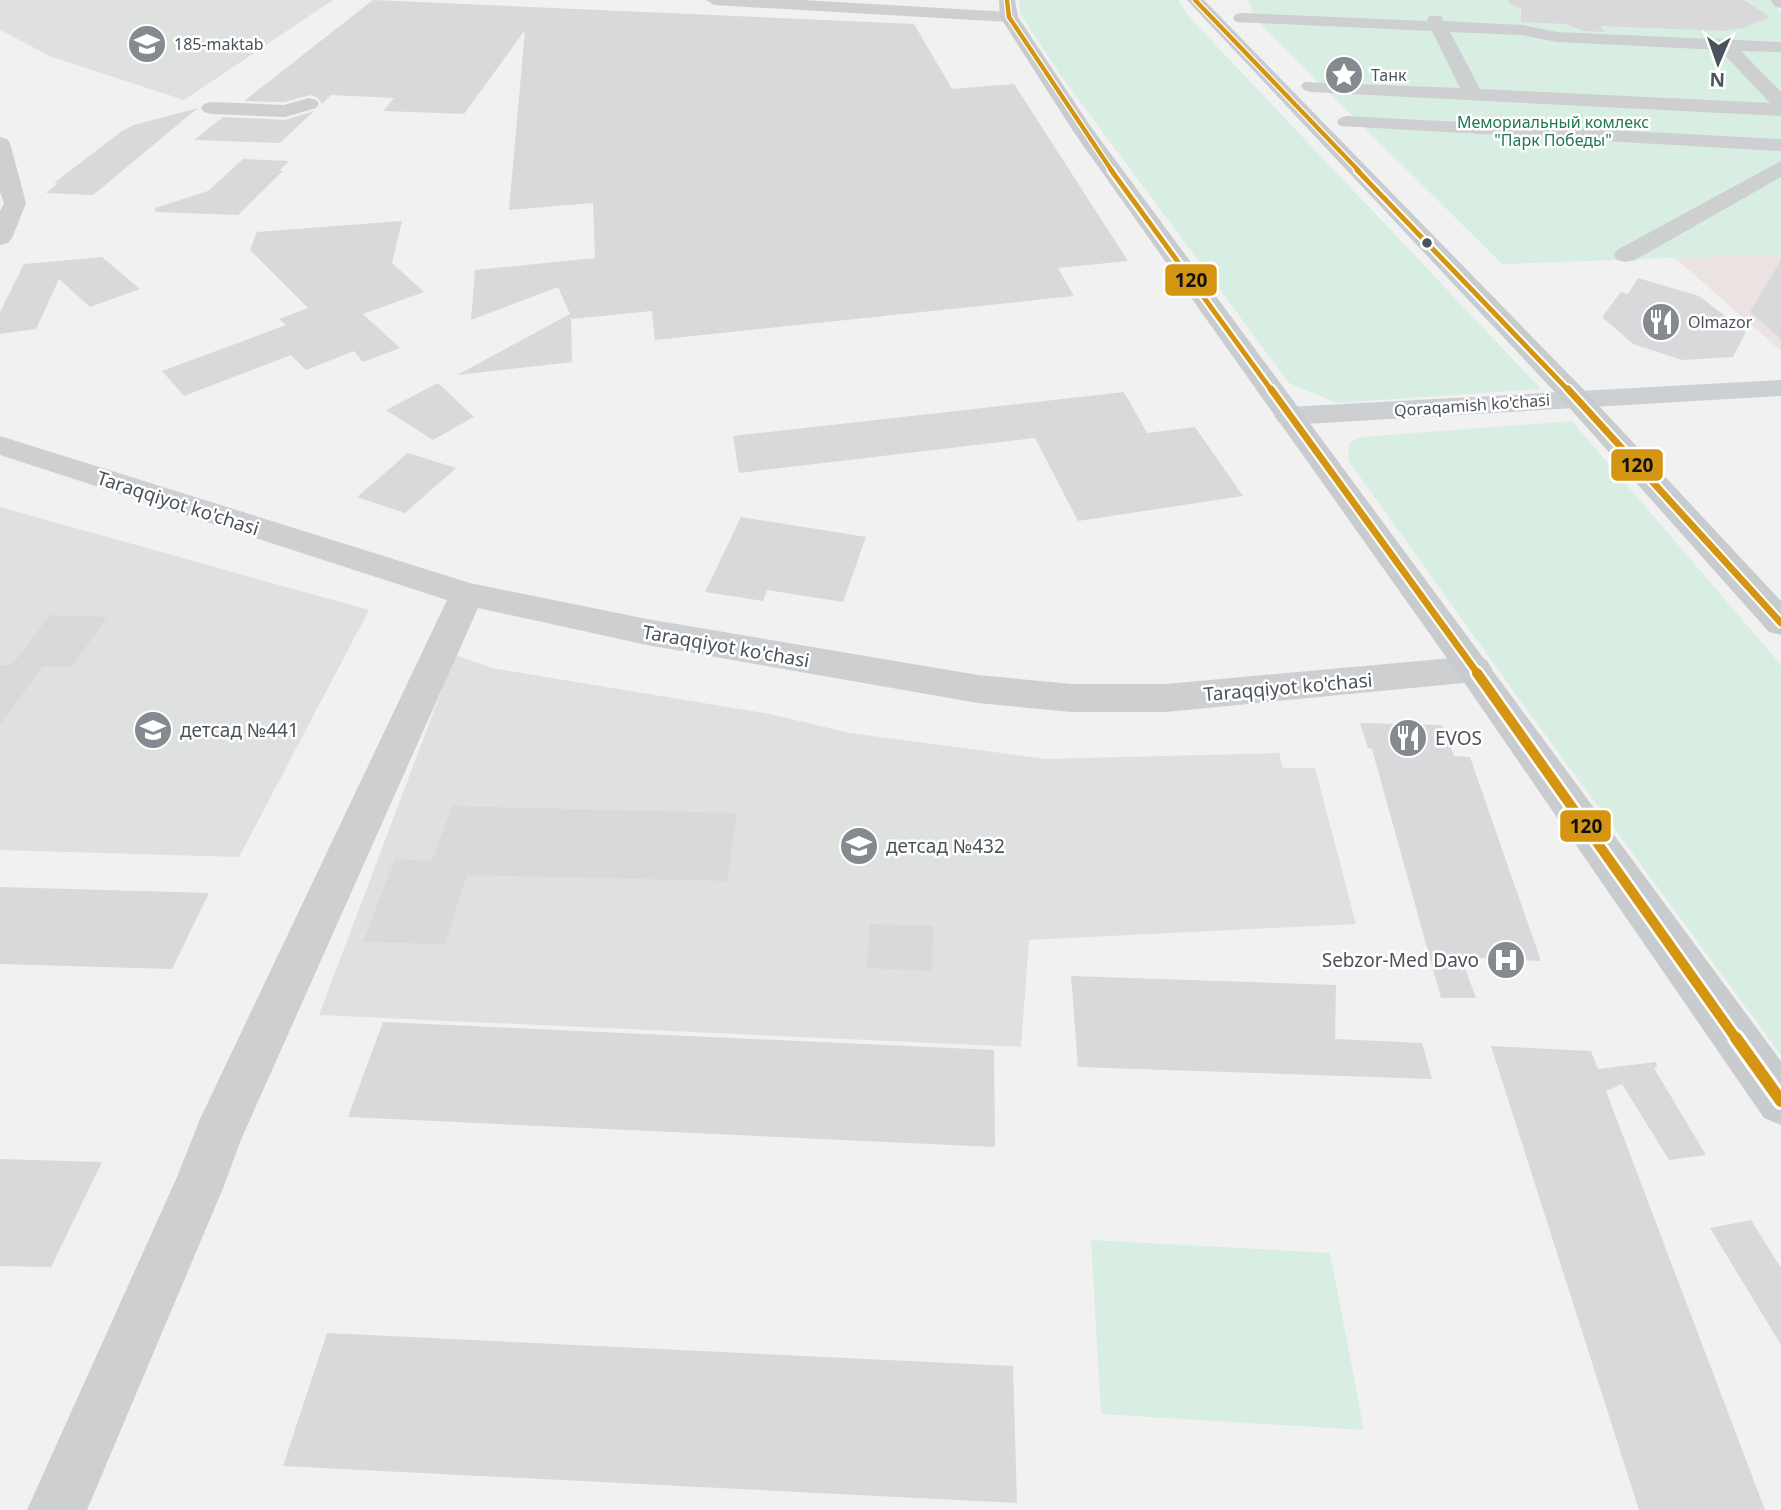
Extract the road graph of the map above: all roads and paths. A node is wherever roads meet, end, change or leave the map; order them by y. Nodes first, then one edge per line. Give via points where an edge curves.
1 (714, 0) edge
2 (1195, 0) edge
3 (1008, 8) edge
4 (1242, 18) dead end
5 (1436, 23) junction
6 (1557, 37) junction
7 (1724, 44) junction
8 (1781, 47) edge
9 (1569, 53) dead end
10 (1589, 80) dead end
11 (1311, 86) dead end
12 (1473, 94) junction
13 (1603, 101) junction
14 (1328, 103) dead end
15 (309, 104) dead end
16 (1781, 104) edge
17 (211, 108) dead end
18 (1781, 110) edge
19 (1347, 122) dead end
20 (1621, 127) junction
21 (1781, 128) edge
22 (0, 143) edge
23 (1781, 145) edge
24 (0, 154) edge
25 (1781, 168) edge
26 (0, 238) edge
27 (1626, 255) dead end
28 (1781, 388) edge
29 (1781, 401) edge
30 (1582, 405) junction
31 (1293, 422) junction
32 (0, 445) edge
33 (467, 594) junction
34 (1781, 623) edge
35 (1475, 669) junction
36 (1781, 1101) edge
37 (57, 1510) edge

1 - 3 street
2 - 30 main road
3 - 31 main road via 1082,130
4 - 5 street
5 - 6 street
5 - 12 street
6 - 7 street
6 - 9 street
7 - 8 street
7 - 16 street
10 - 13 street
11 - 12 street
12 - 13 street
13 - 18 street
13 - 20 street
14 - 20 street
15 - 17 street via 285,111
19 - 20 street
20 - 21 street
20 - 23 street
22 - 24 street
24 - 26 street via 15,203
25 - 27 street
28 - 30 main road, Qoraqamish ko'chasi
29 - 30 main road, Qoraqamish ko'chasi
30 - 31 main road, Qoraqamish ko'chasi
30 - 34 main road
31 - 35 main road
32 - 33 street, Taraqqiyot ko'chasi
33 - 35 street, Taraqqiyot ko'chasi via 647,632 886,674 1072,698 1166,698
33 - 37 street via 218,1136
35 - 36 main road

